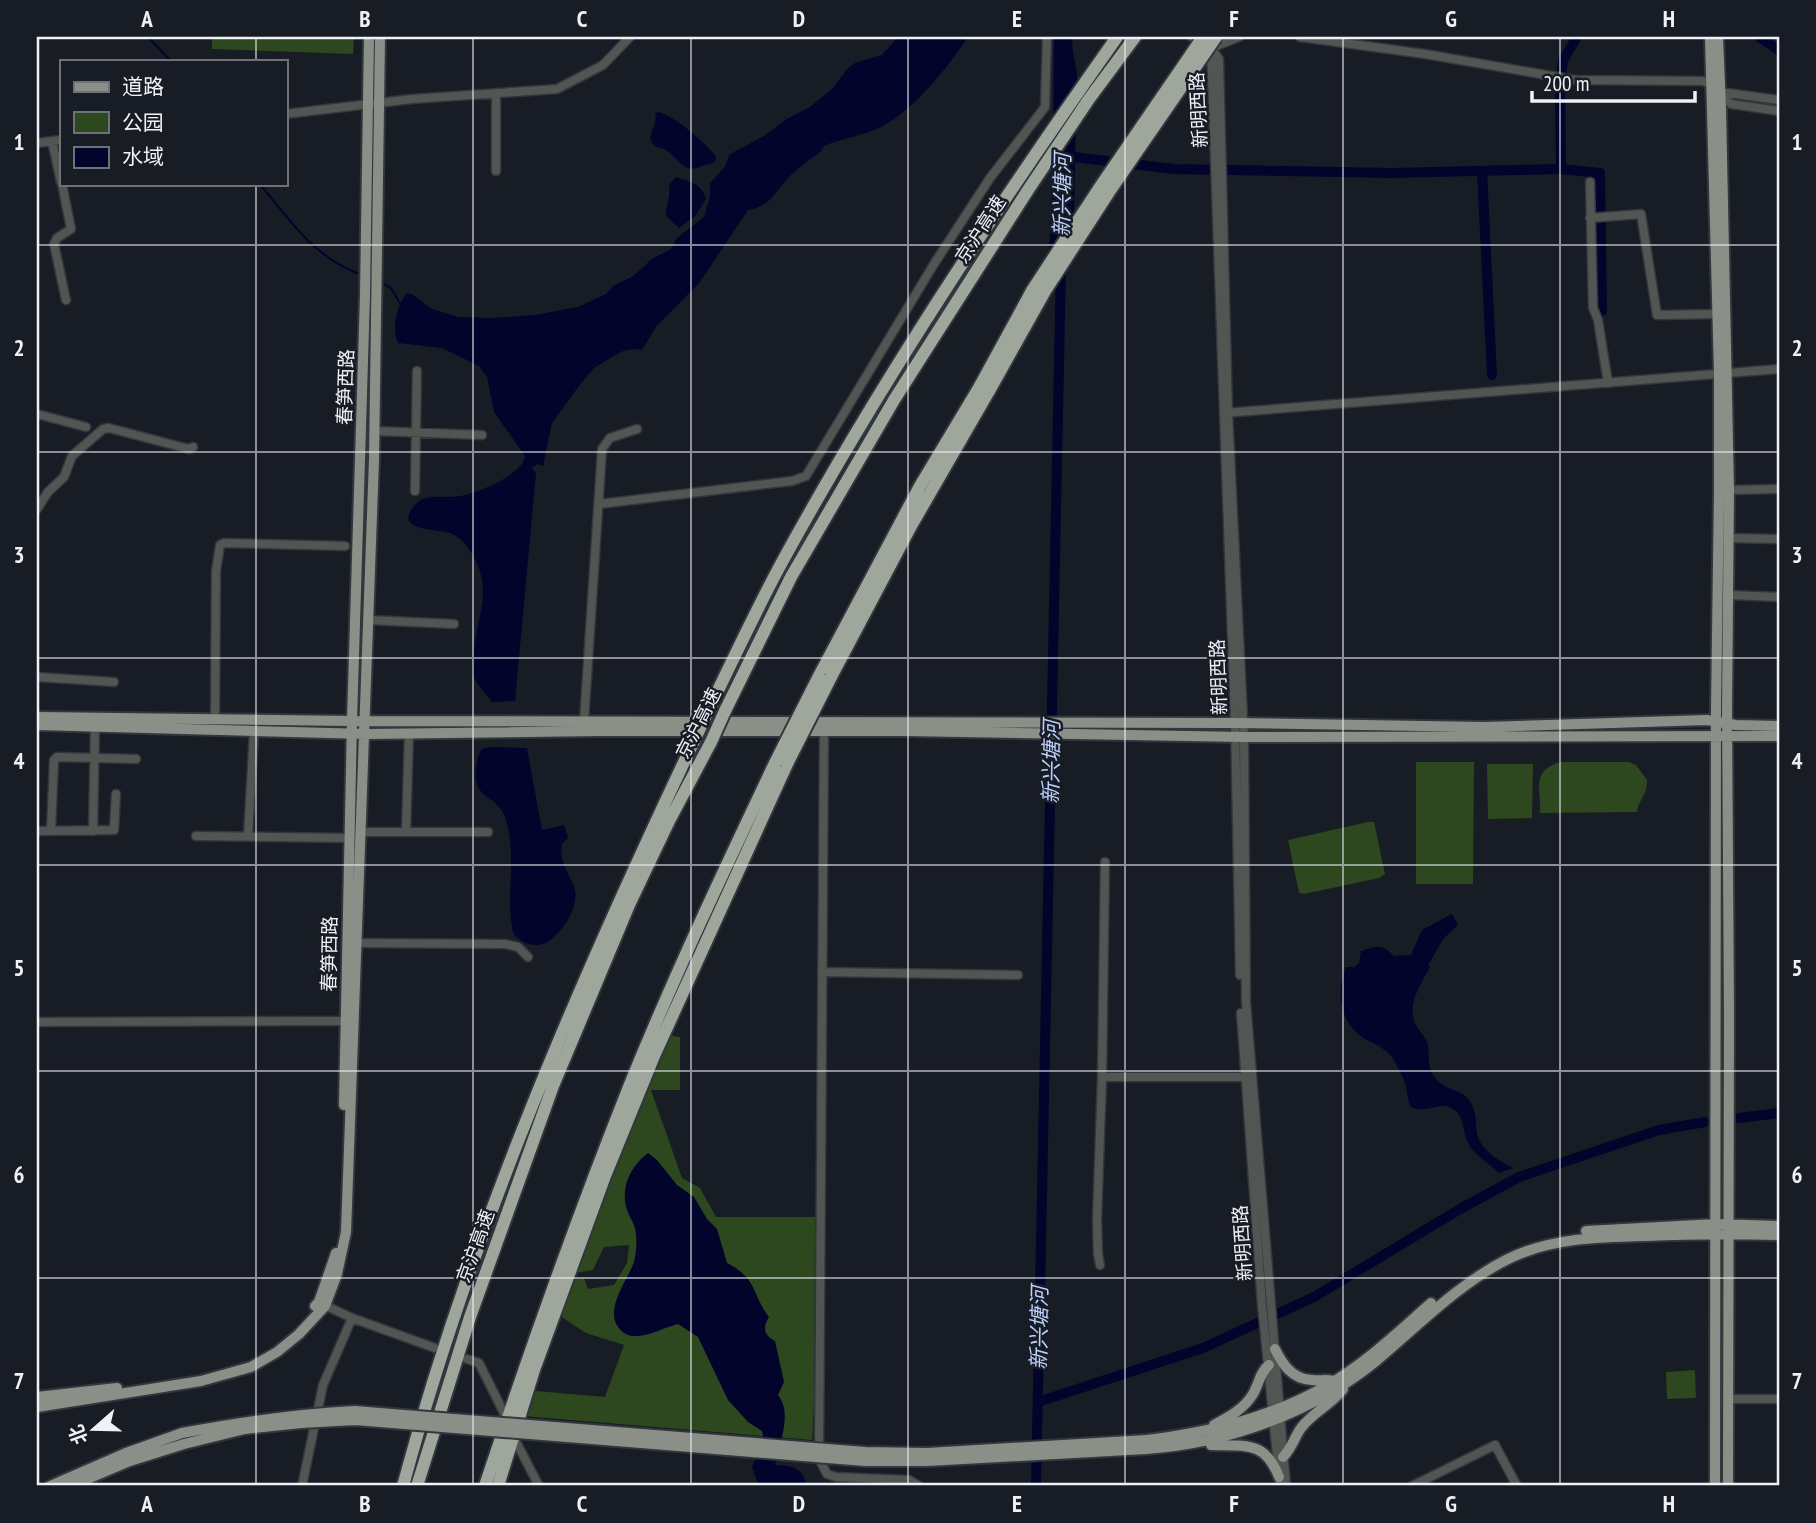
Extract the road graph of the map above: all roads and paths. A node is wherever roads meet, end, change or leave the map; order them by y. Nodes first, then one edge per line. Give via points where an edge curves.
1 (369, 37) edge
2 (380, 37) edge
3 (630, 37) edge
4 (1047, 37) edge
5 (1117, 37) edge
6 (1135, 37) edge
7 (1192, 37) edge
8 (1203, 37) edge
9 (1239, 37) edge
10 (1300, 37) edge
11 (1710, 37) edge
12 (1718, 37) edge
13 (1214, 42) edge
14 (1711, 84) junction
15 (1720, 92) junction
16 (496, 93) junction
17 (1779, 100) edge
18 (374, 104) junction
19 (1779, 111) edge
20 (287, 114) edge
21 (57, 140) edge
22 (37, 143) edge
23 (496, 171) dead end
24 (60, 172) edge
25 (1590, 182) dead end
26 (62, 186) edge
27 (1591, 218) junction
28 (66, 300) dead end
29 (1717, 314) junction
30 (1779, 369) edge
31 (417, 371) dead end
32 (1723, 373) junction
33 (1608, 383) junction
34 (985, 388) junction
35 (1226, 413) junction
36 (37, 414) edge
37 (86, 427) dead end
38 (637, 429) dead end
39 (375, 431) junction
40 (415, 433) junction
41 (482, 435) dead end
42 (193, 447) dead end
43 (359, 487) junction
44 (37, 488) edge
45 (373, 488) junction
46 (1779, 489) edge
47 (1729, 490) junction
48 (415, 491) dead end
49 (48, 492) junction
50 (599, 504) junction
51 (37, 509) edge
52 (1728, 538) junction
53 (1779, 539) edge
54 (345, 546) dead end
55 (1728, 595) junction
56 (1779, 597) edge
57 (369, 620) junction
58 (454, 624) dead end
59 (37, 677) edge
60 (114, 682) dead end
61 (37, 716) edge
62 (215, 719) junction
63 (352, 721) junction
64 (365, 721) junction
65 (584, 722) junction
66 (1721, 722) junction
67 (1239, 724) junction
68 (37, 725) edge
69 (95, 726) junction
70 (1779, 726) edge
71 (254, 731) junction
72 (824, 731) junction
73 (409, 733) junction
74 (352, 734) junction
75 (365, 734) junction
76 (1721, 736) junction
77 (1779, 736) edge
78 (1240, 737) junction
79 (94, 758) junction
80 (136, 759) dead end
81 (781, 763) junction
82 (116, 794) dead end
83 (37, 831) edge
84 (51, 831) junction
85 (93, 831) junction
86 (361, 832) junction
87 (406, 832) junction
88 (488, 832) dead end
89 (196, 836) dead end
90 (248, 836) junction
91 (349, 838) junction
92 (1105, 862) dead end
93 (358, 943) junction
94 (528, 957) dead end
95 (822, 972) junction
96 (1018, 975) dead end
97 (349, 1020) junction
98 (37, 1022) edge
99 (1102, 1077) junction
100 (1245, 1077) junction
101 (1779, 1226) edge
102 (1716, 1229) junction
103 (1729, 1229) junction
104 (1779, 1235) edge
105 (1100, 1265) dead end
106 (1266, 1303) junction
107 (322, 1304) junction
108 (352, 1318) junction
109 (1269, 1335) junction
110 (435, 1348) dead end
111 (1275, 1349) junction
112 (467, 1359) dead end
113 (1269, 1365) junction
114 (1334, 1381) junction
115 (1348, 1381) junction
116 (37, 1398) edge
117 (1729, 1399) junction
118 (1779, 1399) edge
119 (37, 1407) edge
120 (1277, 1413) junction
121 (507, 1419) junction
122 (1196, 1433) junction
123 (183, 1439) junction
124 (514, 1439) junction
125 (1205, 1442) junction
126 (1147, 1445) junction
127 (1283, 1457) junction
128 (1282, 1483) edge
129 (50, 1486) edge
130 (71, 1486) edge
131 (302, 1486) edge
132 (403, 1486) edge
133 (417, 1486) edge
134 (485, 1486) edge
135 (498, 1486) edge
136 (539, 1486) edge
137 (919, 1486) edge
138 (1412, 1486) edge
139 (1517, 1486) edge
140 (1716, 1486) edge
141 (1728, 1486) edge

1 - 18 main road
2 - 18 main road
3 - 16 street via 603,65 556,89
4 - 50 street via 1045,107 990,178 934,264 806,476
5 - 132 highway, 京沪高速, bridge via 1016,181 873,405 781,565 708,711 548,1067 478,1253
6 - 133 highway, 京沪高速, bridge via 1028,190 894,400 805,553 669,821 554,1086 470,1317
7 - 13 street
8 - 34 highway, bridge via 1033,289
9 - 13 street
10 - 14 street via 1575,80
11 - 14 main road
12 - 15 main road
13 - 34 highway, bridge via 1111,189
13 - 35 street, 新明西路
14 - 15 street
14 - 29 main road
15 - 17 street
15 - 19 street via 1731,104
15 - 32 main road
16 - 18 street
16 - 23 street
18 - 20 street
18 - 39 main road, 春笋西路
18 - 43 main road, 春笋西路
21 - 22 street
21 - 24 street
25 - 27 street
26 - 28 street via 71,229 54,244
27 - 29 street via 1641,214 1657,315
27 - 33 street via 1593,308
29 - 32 main road
30 - 32 street
31 - 40 street
32 - 33 street
32 - 47 main road
32 - 66 main road
33 - 35 street
34 - 81 highway, bridge via 920,486
35 - 67 street, 新明西路
36 - 37 street
38 - 50 street via 610,438 601,449
39 - 40 street
39 - 45 main road, 春笋西路
40 - 41 street
40 - 48 street
42 - 49 street via 108,428 72,456 64,477
43 - 45 main road
43 - 63 main road, 春笋西路
44 - 49 street
45 - 57 main road, 春笋西路
46 - 47 street
47 - 52 main road
49 - 51 street
50 - 65 street
52 - 53 street
52 - 55 main road
54 - 62 street via 220,545
55 - 56 street
55 - 66 main road
57 - 58 street
57 - 64 main road, 春笋西路
59 - 60 street
61 - 62 main road
62 - 63 main road
63 - 64 main road
63 - 74 main road, 春笋西路
64 - 65 main road
64 - 75 main road, 春笋西路
65 - 67 main road
66 - 67 main road via 1485,727
66 - 70 main road
66 - 76 main road
67 - 78 street, 新明西路
68 - 69 main road
69 - 71 main road
69 - 79 street
71 - 74 main road
71 - 90 street
72 - 73 main road
72 - 78 main road
72 - 95 street
73 - 75 main road
73 - 87 street
74 - 75 main road
74 - 91 main road, 春笋西路
75 - 86 main road, 春笋西路
76 - 77 main road
76 - 78 main road
76 - 102 main road
76 - 103 main road
78 - 100 street, 新明西路
78 - 106 street, 新明西路 via 1246,1002
79 - 80 street
79 - 84 street via 54,760
79 - 85 street
81 - 121 highway via 708,903 632,1081
81 - 124 highway via 606,1176 534,1370
82 - 85 street via 114,830
83 - 84 street
84 - 85 street
86 - 87 street
86 - 93 main road, 春笋西路
87 - 88 street
89 - 90 street
90 - 91 street
91 - 97 main road, 春笋西路
92 - 99 street
93 - 94 street via 505,944 518,947
93 - 97 main road, 春笋西路
95 - 96 street
95 - 137 street via 819,1459 822,1469 836,1477 909,1480
97 - 98 street
97 - 107 main road, 春笋西路 via 346,1232 337,1274
99 - 100 street
99 - 105 street
100 - 106 street, 新明西路
101 - 103 main road
102 - 103 main road
102 - 114 main road via 1593,1230 1552,1236 1504,1252 1459,1280
102 - 115 main road via 1553,1243 1507,1259 1463,1286
102 - 140 main road
103 - 104 main road
103 - 117 main road
106 - 109 street, 新明西路
107 - 108 street
107 - 116 main road, 春笋西路 via 265,1354 232,1368
107 - 119 main road, 春笋西路 via 299,1335 251,1367 201,1381
108 - 110 street
108 - 131 street via 323,1385
109 - 111 street, 新明西路
109 - 113 street, 新明西路
111 - 114 main road via 1295,1376
111 - 120 street, 新明西路
112 - 121 street via 479,1363
113 - 120 street, 新明西路
113 - 122 main road via 1242,1407
114 - 120 main road
115 - 120 main road via 1326,1395
115 - 127 main road via 1302,1426
117 - 118 street
117 - 141 main road
120 - 122 main road
120 - 125 main road
120 - 127 street, 新明西路
120 - 128 street, 新明西路
121 - 124 street
121 - 134 highway
122 - 126 main road
123 - 126 main road, bridge via 243,1421 355,1411 865,1452
123 - 129 main road via 126,1453
123 - 130 main road
124 - 135 highway
124 - 136 street
125 - 126 main road
125 - 128 main road via 1262,1451
127 - 128 street, 新明西路
138 - 139 street via 1495,1445

